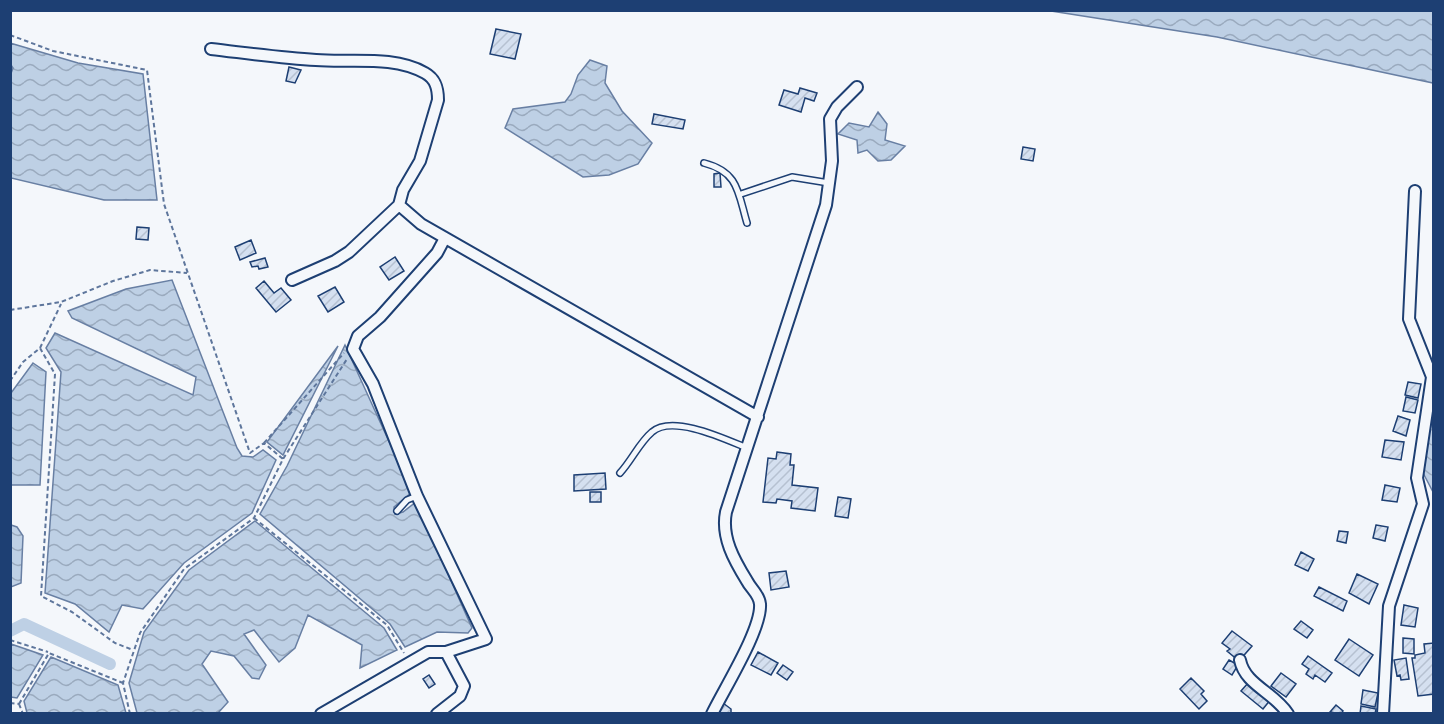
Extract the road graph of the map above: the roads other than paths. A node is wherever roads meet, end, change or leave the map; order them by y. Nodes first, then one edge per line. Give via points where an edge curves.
1 (211, 49) dead end
2 (857, 87) dead end
3 (704, 163) dead end
4 (829, 183) junction
5 (1415, 191) dead end
6 (741, 194) junction
7 (399, 205) junction
8 (747, 223) dead end
9 (445, 238) junction
10 (292, 280) dead end
11 (1431, 401) edge
12 (758, 417) junction
13 (748, 448) junction
14 (620, 473) dead end
15 (417, 496) junction
16 (397, 511) dead end
17 (446, 652) junction
18 (1240, 660) dead end
19 (321, 714) edge
20 (437, 714) edge
21 (712, 714) edge
22 (1288, 714) edge
23 (1383, 714) edge

1 - 7 street via 313,60 380,62 418,70 433,79 438,100 420,161 402,190
2 - 4 street via 830,119
3 - 6 lane via 724,171
4 - 6 lane via 792,177
4 - 12 street via 814,248
5 - 11 street via 1409,319 1432,377
6 - 8 lane
7 - 9 street
7 - 10 street via 349,252
9 - 12 street
9 - 15 street via 437,253 353,345 373,384
11 - 23 street via 1417,478 1423,504 1389,606
12 - 13 street
13 - 14 lane via 690,428 665,426 652,432
13 - 21 street via 726,512 724,532 760,605 758,619
15 - 16 lane
15 - 17 street via 486,639
17 - 19 street via 428,652 409,661
17 - 20 street via 464,686 460,696
18 - 22 street via 1246,676 1282,702

